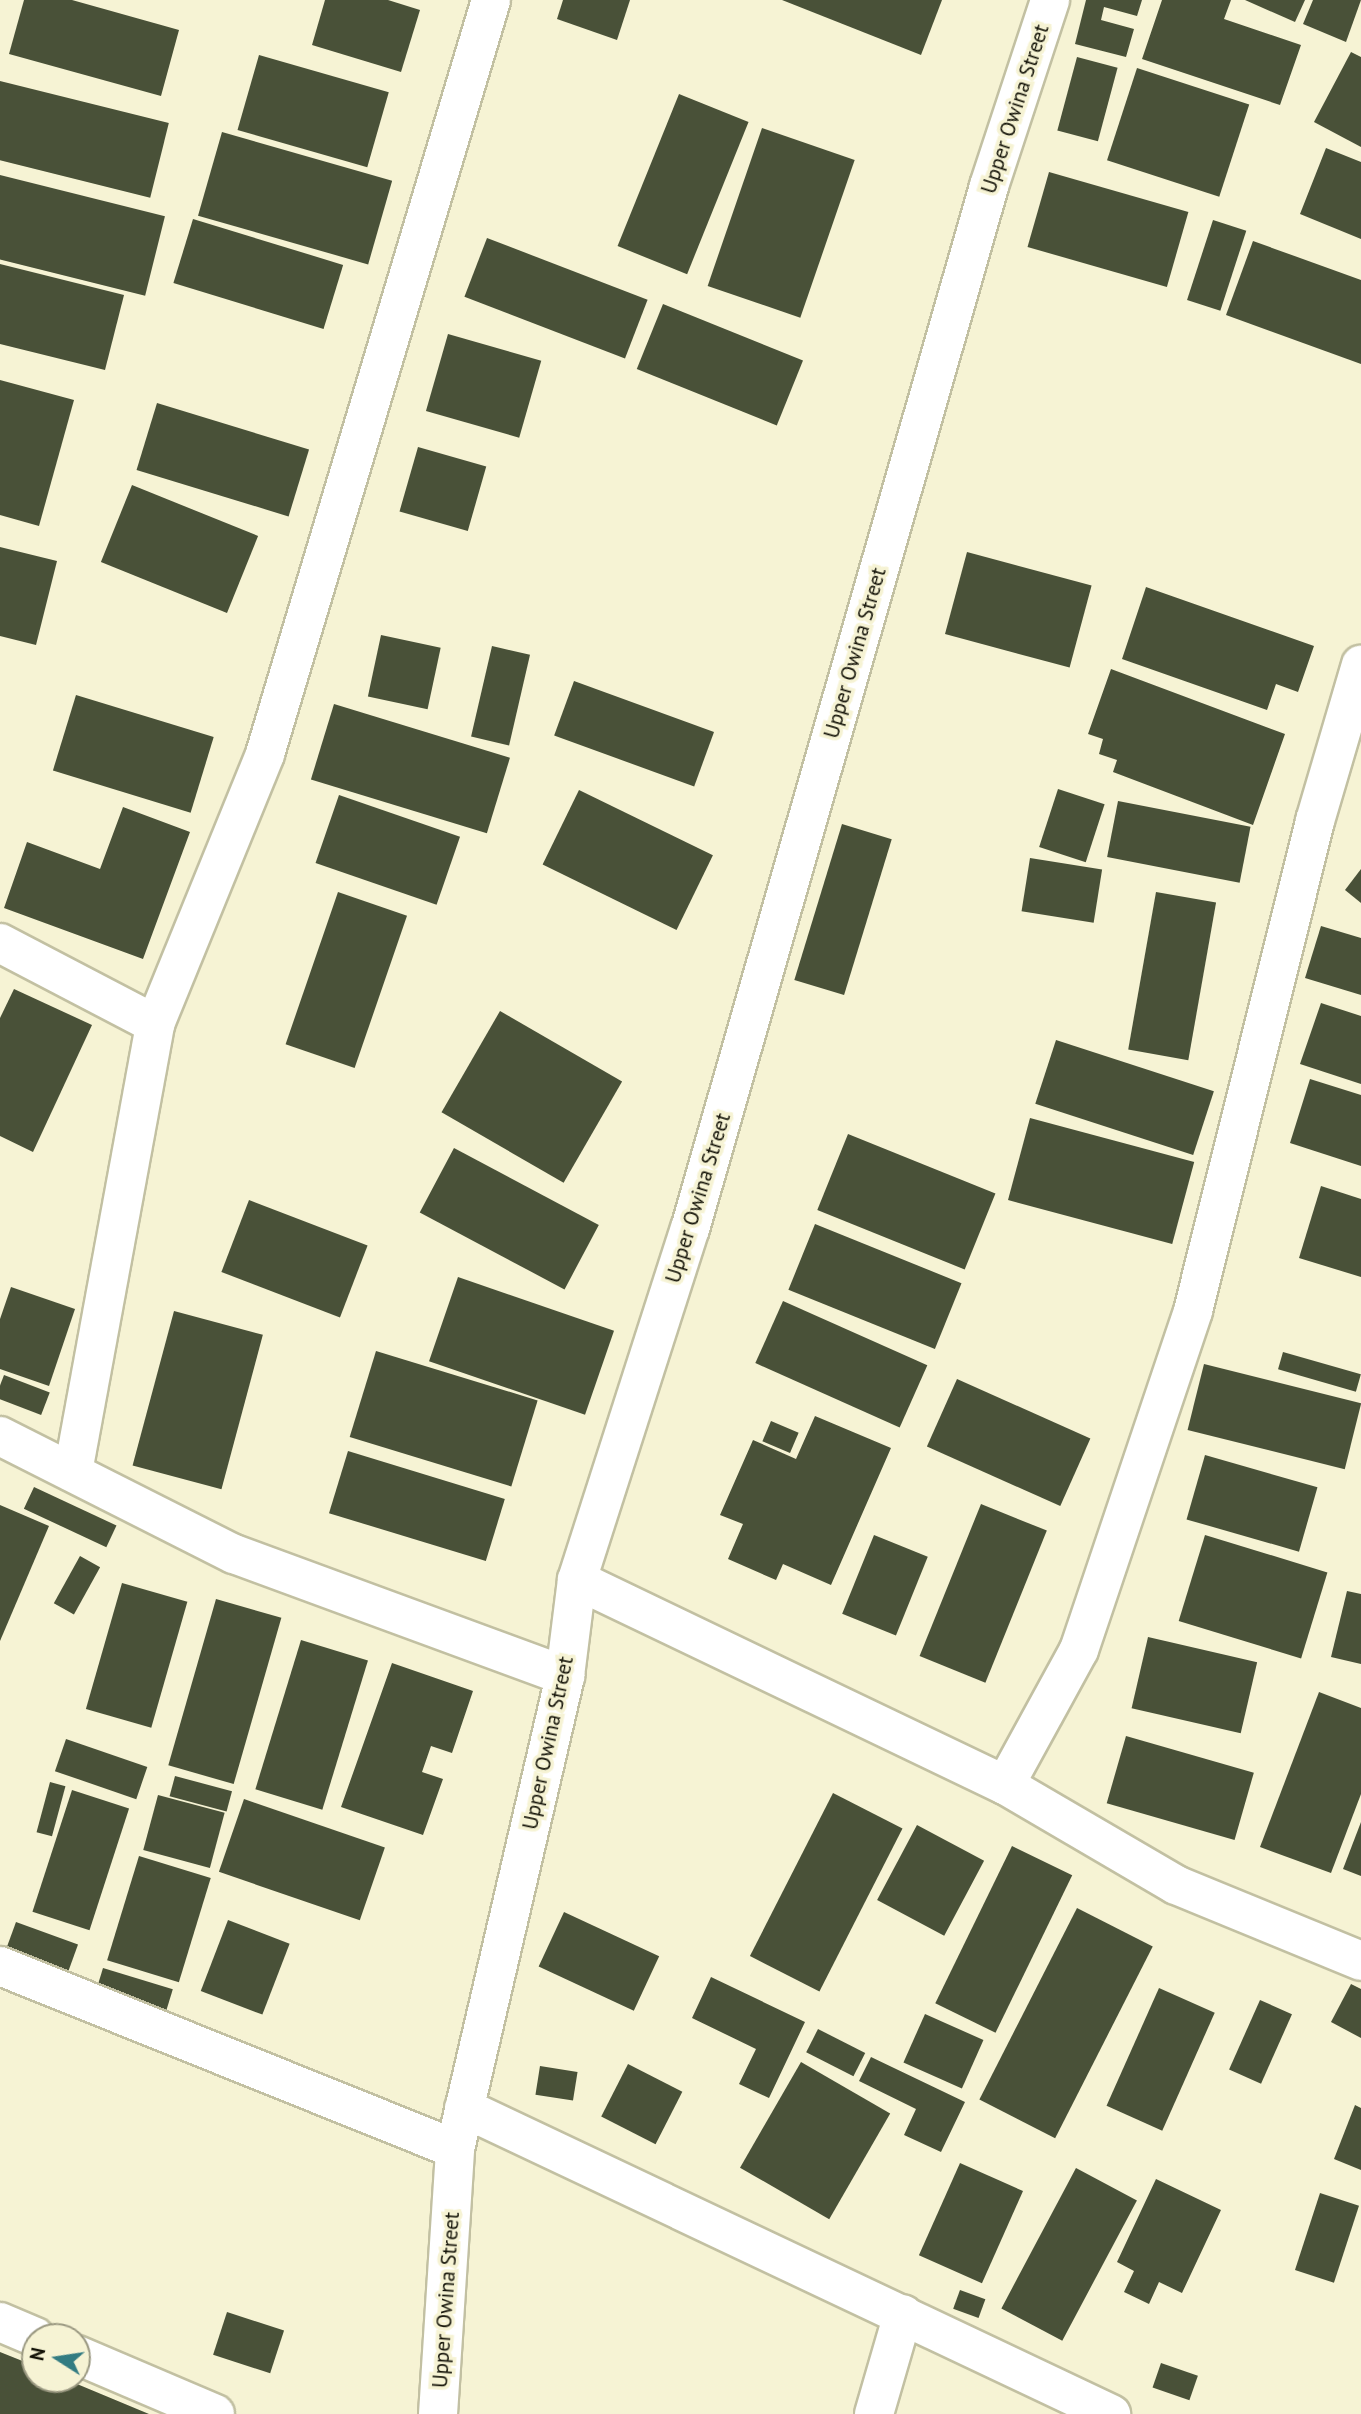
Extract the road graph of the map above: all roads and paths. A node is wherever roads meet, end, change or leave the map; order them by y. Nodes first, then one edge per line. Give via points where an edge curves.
1 (491, 0) edge
2 (1050, 0) edge
3 (1361, 665) edge
4 (0, 943) edge
5 (155, 1024) junction
6 (0, 1436) edge
7 (73, 1472) junction
8 (577, 1580) junction
9 (565, 1676) junction
10 (1004, 1785) junction
11 (1361, 1961) edge
12 (0, 1966) edge
13 (464, 2108) junction
14 (455, 2149) junction
15 (903, 2314) junction
16 (0, 2322) edge
17 (21, 2331) edge
18 (91, 2361) edge
19 (215, 2414) edge
20 (438, 2414) edge
21 (874, 2414) edge
22 (1111, 2414) edge

1 - 5 street via 265,754
2 - 8 street, Upper Owina Street via 989,186 690,1228
3 - 10 street via 1315,821 1193,1311 1079,1650
4 - 5 street
5 - 7 street
6 - 7 street
7 - 9 street via 234,1554
8 - 9 street, Upper Owina Street
8 - 10 street
9 - 13 street, Upper Owina Street
10 - 11 street via 1176,1885
12 - 14 street
13 - 14 street, Upper Owina Street
13 - 15 street
14 - 20 street, Upper Owina Street
15 - 21 street
15 - 22 street
16 - 17 street
18 - 19 street

